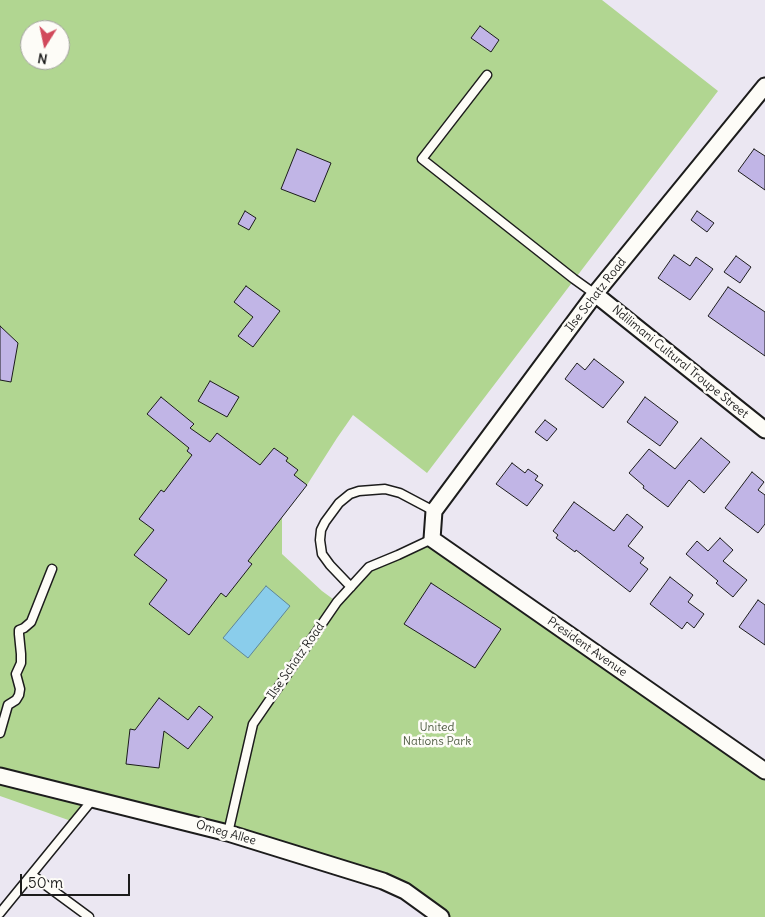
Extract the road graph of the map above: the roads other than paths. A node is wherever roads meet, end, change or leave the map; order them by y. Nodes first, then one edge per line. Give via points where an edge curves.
1 (486, 75) dead end
2 (765, 86) edge
3 (595, 294) junction
4 (765, 430) edge
5 (434, 511) junction
6 (432, 539) junction
7 (52, 569) dead end
8 (351, 587) junction
9 (1, 723) edge
10 (0, 733) edge
11 (765, 771) edge
12 (0, 776) edge
13 (93, 799) junction
14 (228, 833) junction
15 (32, 875) junction
16 (0, 913) edge
17 (89, 917) edge
18 (441, 917) edge

1 - 3 lane via 422,159
2 - 3 street, Ilse Schatz Road
3 - 4 street, Ndilimani Cultural Troupe Street
3 - 5 street, Ilse Schatz Road
5 - 6 street
5 - 8 lane via 400,493 385,490 359,491 339,503 325,522 320,540 322,554
6 - 8 lane, Ilse Schatz Road via 369,567
6 - 11 street, President Avenue
7 - 9 lane via 31,622 19,630 21,663 16,674 19,695 8,706
8 - 14 lane, Ilse Schatz Road via 337,602 252,724
9 - 10 lane
12 - 13 street, Omeg Allee
13 - 14 street, Omeg Allee
13 - 15 lane
14 - 18 street, Omeg Allee via 383,881 406,891
15 - 16 lane
15 - 17 lane

